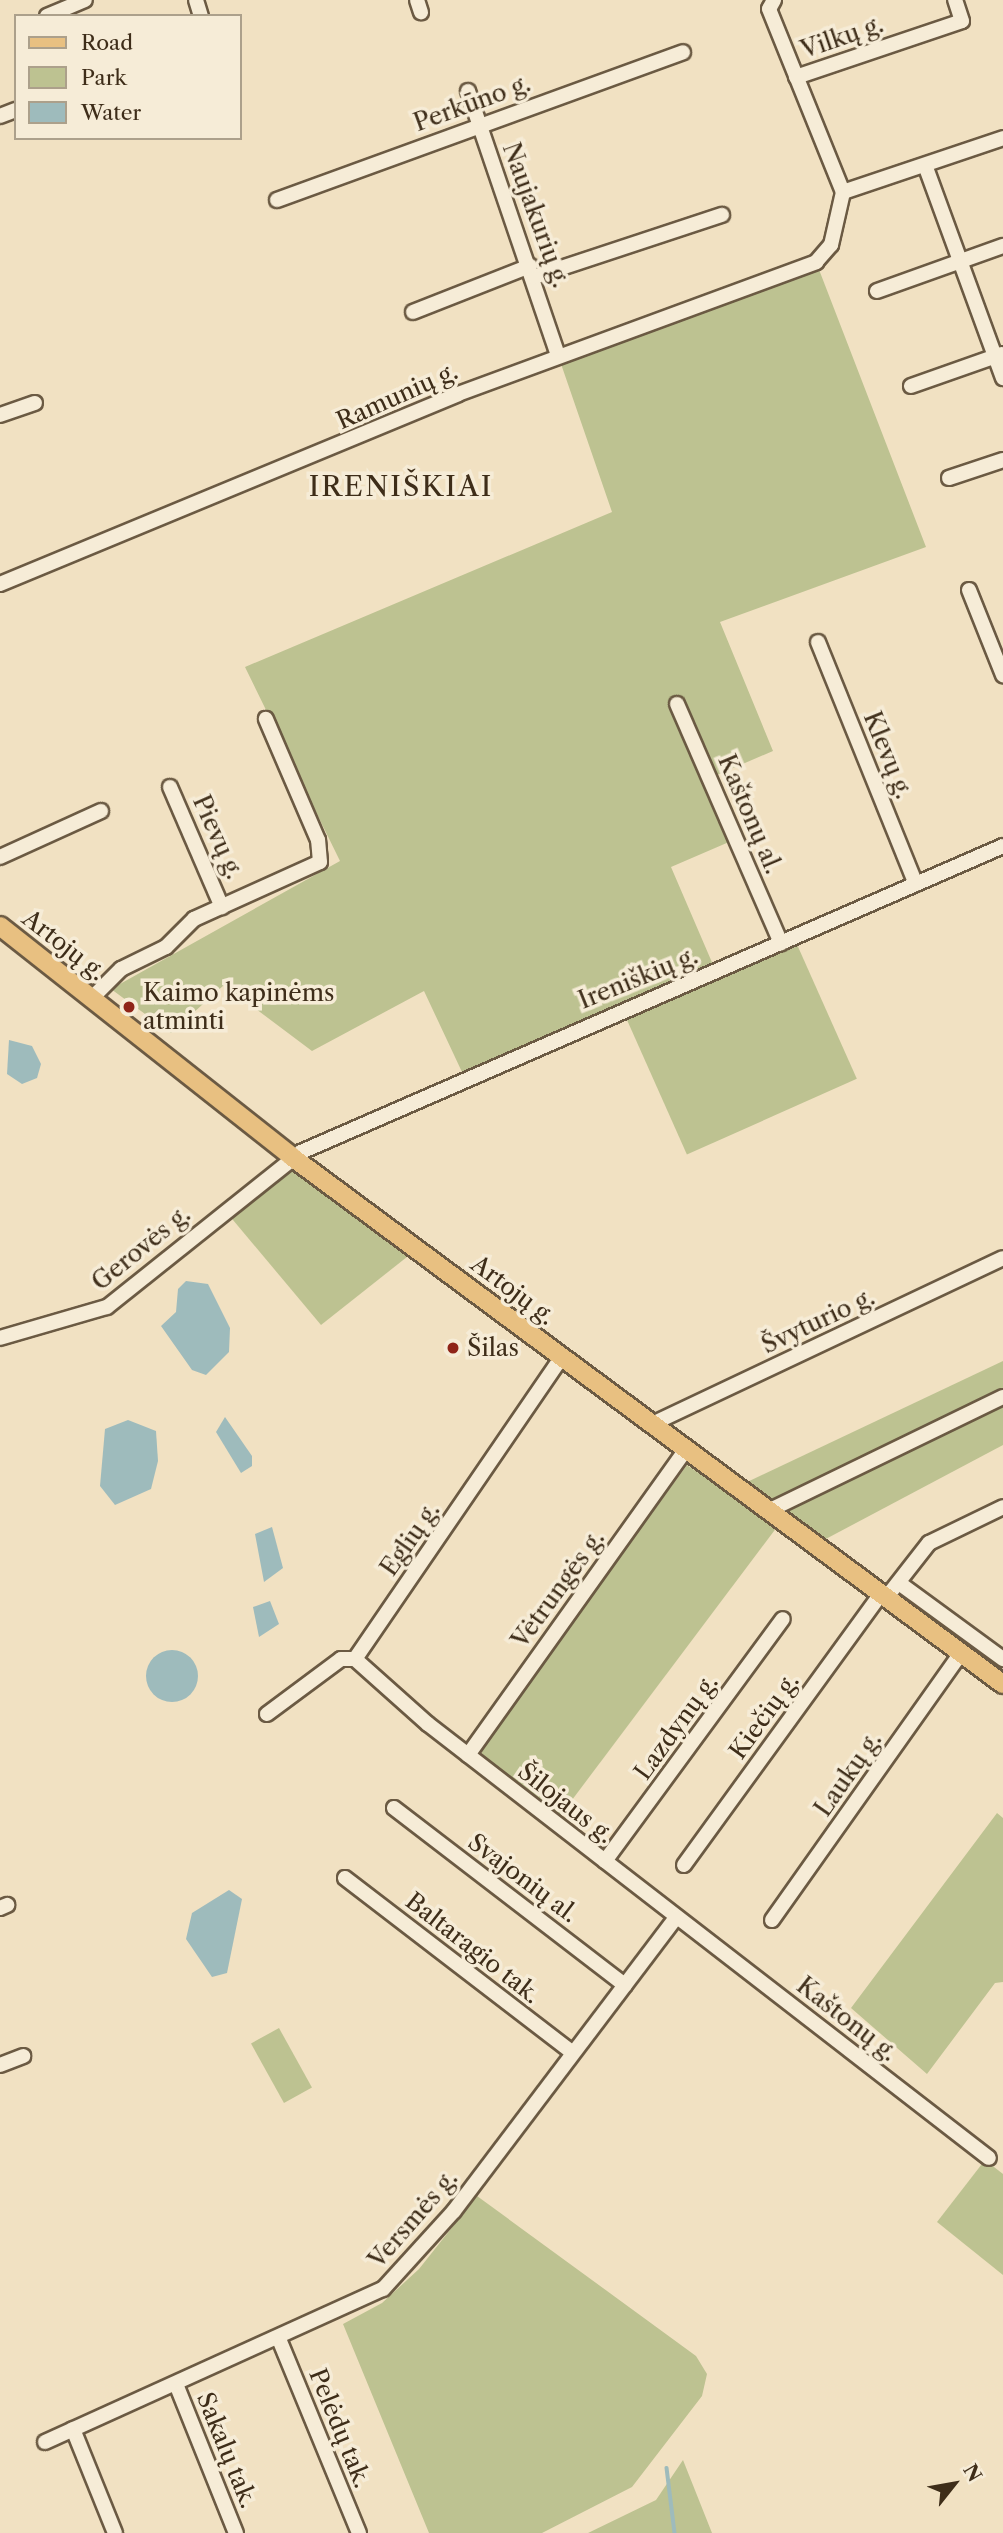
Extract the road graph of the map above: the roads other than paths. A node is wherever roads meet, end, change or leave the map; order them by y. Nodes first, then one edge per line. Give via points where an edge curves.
1 (85, 0) edge
2 (774, 0) edge
3 (955, 0) edge
4 (52, 14) edge
5 (683, 52) dead end
6 (796, 77) junction
7 (468, 91) dead end
8 (479, 124) junction
9 (1003, 138) edge
10 (925, 165) junction
11 (843, 192) junction
12 (277, 200) dead end
13 (722, 215) dead end
14 (1003, 246) edge
15 (960, 261) junction
16 (532, 272) junction
17 (877, 291) dead end
18 (413, 312) dead end
19 (558, 355) junction
20 (999, 355) edge
21 (1003, 378) edge
22 (911, 386) dead end
23 (35, 403) dead end
24 (0, 415) edge
25 (1003, 460) edge
26 (949, 478) dead end
27 (0, 584) edge
28 (970, 590) dead end
29 (818, 642) dead end
30 (1003, 675) edge
31 (677, 704) dead end
32 (266, 719) dead end
33 (170, 787) dead end
34 (101, 811) dead end
35 (1003, 846) edge
36 (0, 858) edge
37 (916, 884) junction
38 (222, 907) junction
39 (0, 926) edge
40 (781, 943) junction
41 (92, 998) junction
42 (292, 1157) junction
43 (1003, 1258) edge
44 (0, 1338) edge
45 (562, 1357) junction
46 (1003, 1397) edge
47 (652, 1424) junction
48 (686, 1450) junction
49 (1003, 1507) edge
50 (768, 1511) junction
51 (899, 1583) junction
52 (883, 1596) junction
53 (783, 1619) dead end
54 (961, 1653) junction
55 (355, 1659) junction
56 (1003, 1659) edge
57 (1003, 1684) edge
58 (267, 1714) dead end
59 (468, 1755) junction
60 (394, 1808) dead end
61 (605, 1861) junction
62 (684, 1865) dead end
63 (345, 1878) dead end
64 (677, 1917) junction
65 (772, 1920) dead end
66 (625, 1985) junction
67 (573, 2053) junction
68 (23, 2056) dead end
69 (0, 2065) edge
70 (989, 2158) dead end
71 (279, 2339) junction
72 (176, 2384) junction
73 (73, 2430) junction
74 (45, 2442) dead end
75 (114, 2533) edge
76 (236, 2533) edge
77 (359, 2533) edge

1 - 4 street
2 - 6 street via 769,9
3 - 6 street, Vilkų g. via 962,21
5 - 8 street, Perkūno g.
6 - 11 street
7 - 8 street, Naujakurių g.
8 - 12 street, Perkūno g.
8 - 16 street, Naujakurių g.
9 - 10 street
10 - 11 street
10 - 15 street
11 - 19 street, Ramunių g. via 831,245 816,262
13 - 16 street
14 - 15 street
15 - 17 street
15 - 20 street
16 - 18 street
16 - 19 street, Naujakurių g.
19 - 27 street, Ramunių g.
20 - 21 street
20 - 22 street
23 - 24 street
25 - 26 street
28 - 30 street
29 - 37 street, Klevų g.
31 - 40 street, Kaštonų al.
32 - 38 street via 318,840 320,862
33 - 38 street, Pievų g.
34 - 36 street
35 - 37 street, Ireniškių g.
37 - 40 street, Ireniškių g.
38 - 41 street via 121,970
39 - 41 main road, Artojų g.
40 - 42 street, Ireniškių g. via 530,1047
41 - 42 main road, Artojų g.
42 - 44 street, Gerovės g. via 107,1307
42 - 45 main road, Artojų g.
43 - 47 street, Švyturio g.
45 - 47 main road, Artojų g.
45 - 55 street, Eglių g.
46 - 50 street
47 - 48 main road, Artojų g.
48 - 50 main road, Artojų g.
48 - 59 street, Vėtrungės g.
49 - 51 street, Kiečių g. via 929,1543
50 - 52 main road, Artojų g.
51 - 52 street, Kiečių g.
51 - 56 street
52 - 54 main road, Artojų g.
52 - 62 street, Kiečių g.
53 - 61 street, Lazdynų g.
54 - 57 main road, Artojų g.
54 - 65 street, Laukų g.
55 - 58 street via 341,1659
55 - 59 street, Šilojaus g.
59 - 61 street, Šilojaus g.
60 - 66 street, Svajonių al.
61 - 64 street, Šilojaus g.
63 - 67 street, Baltaragio tak.
64 - 66 street, Versmės g.
64 - 70 street, Kaštonų g.
66 - 67 street, Versmės g.
67 - 71 street, Versmės g. via 418,2256 359,2304
68 - 69 street
71 - 72 street, Versmės g.
71 - 77 street, Pelėdų tak.
72 - 73 street, Versmės g.
72 - 76 street, Sakalų tak.
73 - 74 street, Versmės g.
73 - 75 street

